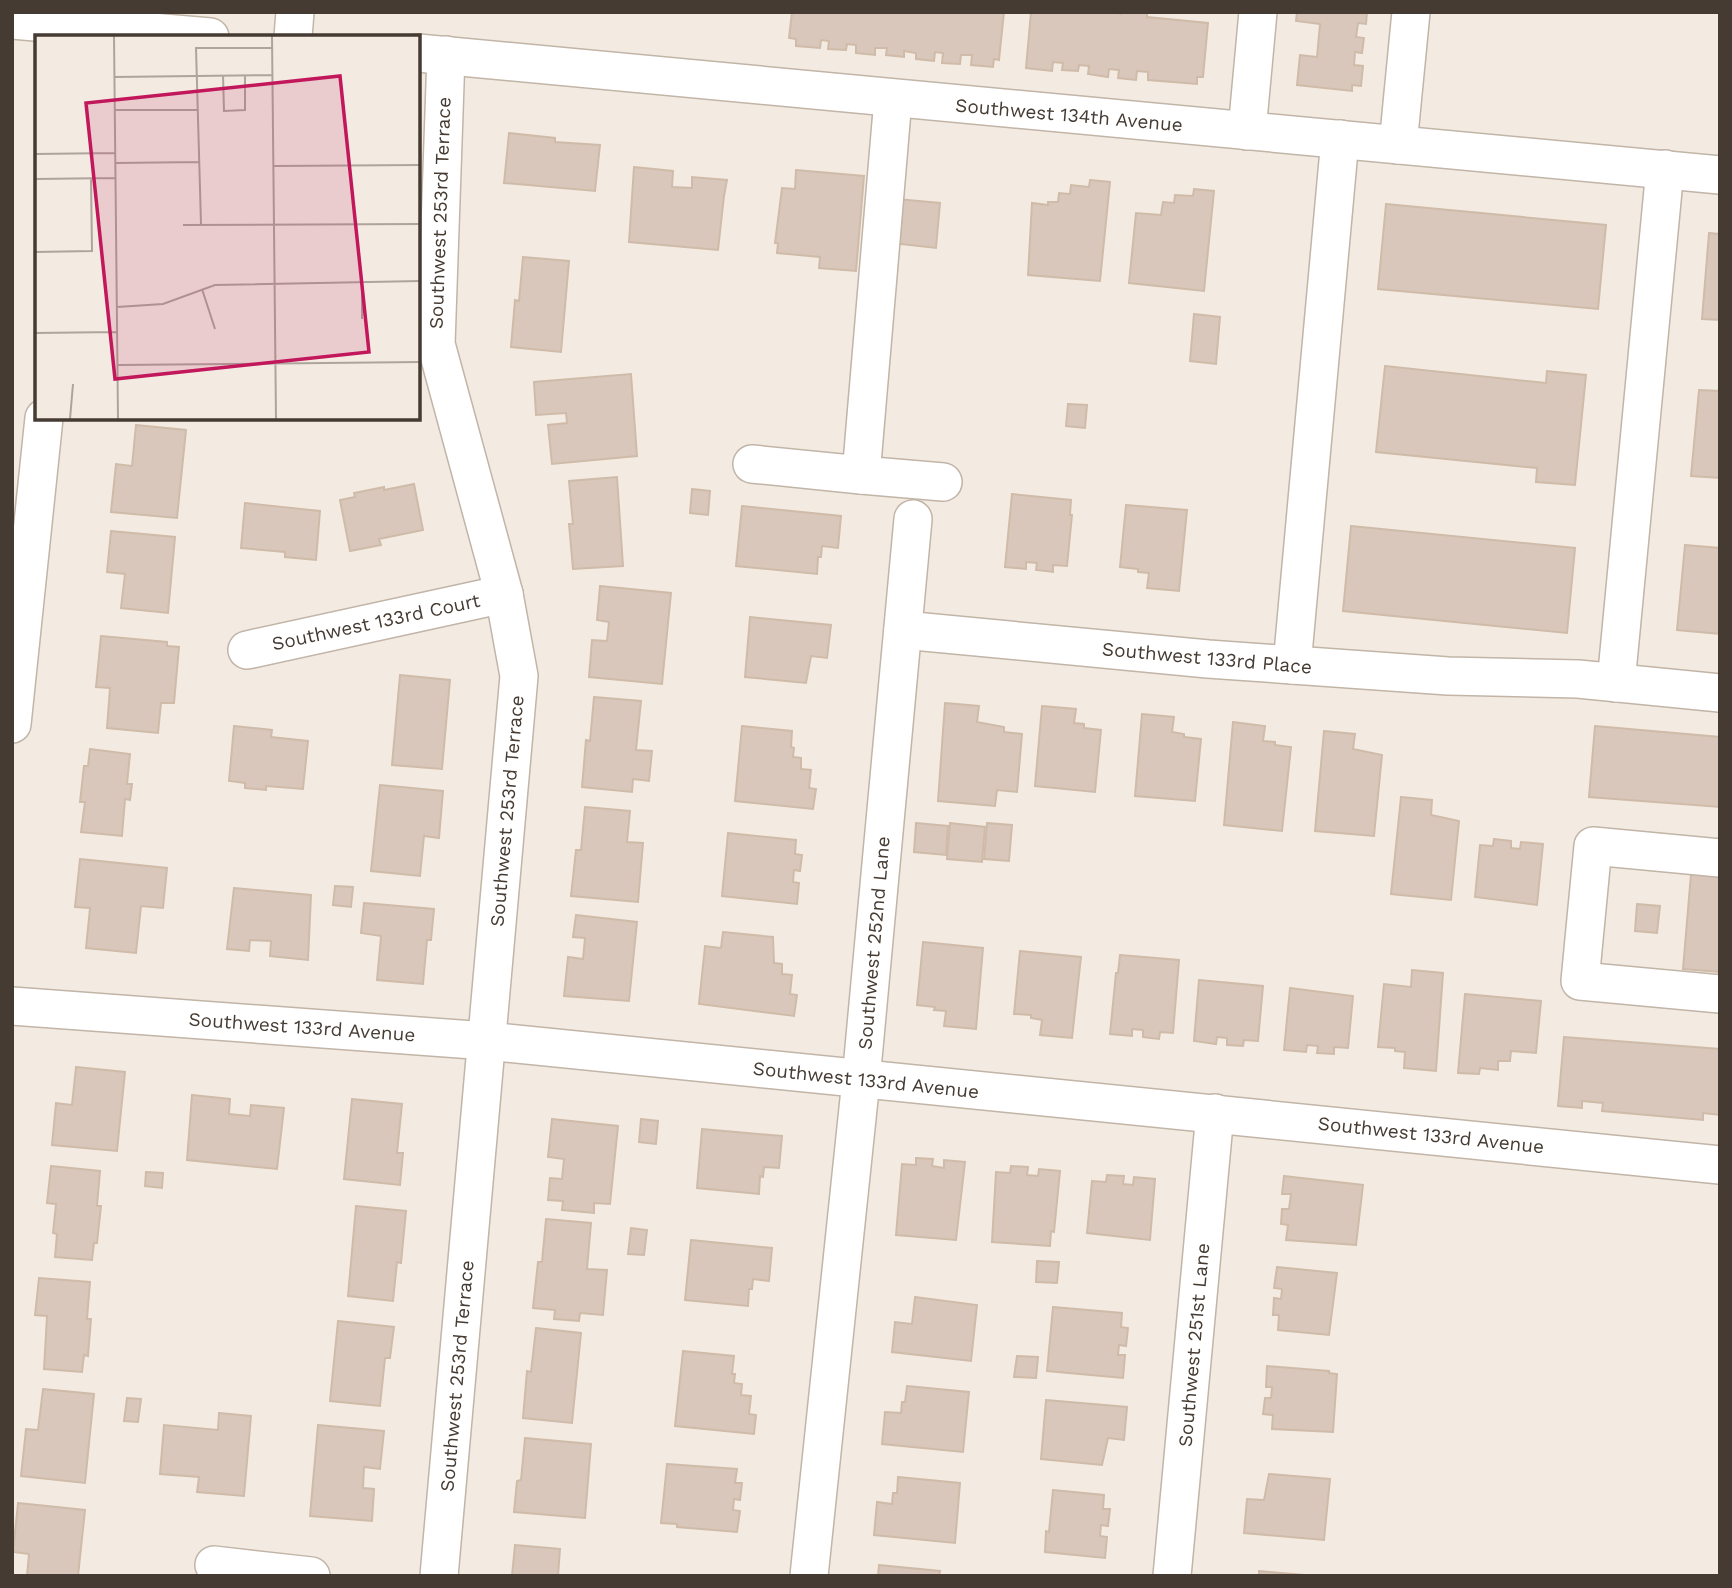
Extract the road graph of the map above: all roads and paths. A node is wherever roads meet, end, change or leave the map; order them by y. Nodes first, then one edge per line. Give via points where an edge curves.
1 (295, 12) edge
2 (1258, 12) edge
3 (1411, 12) edge
4 (12, 20) edge
5 (84, 32) edge
6 (160, 35) edge
7 (293, 35) edge
8 (432, 54) edge
9 (893, 99) junction
10 (1247, 131) junction
11 (1340, 139) junction
12 (1398, 145) junction
13 (1665, 170) junction
14 (1720, 175) edge
15 (44, 420) edge
16 (752, 464) dead end
17 (861, 475) junction
18 (943, 482) dead end
19 (913, 519) dead end
20 (504, 594) junction
21 (903, 630) junction
22 (247, 650) dead end
23 (1292, 665) junction
24 (1616, 683) junction
25 (1720, 693) edge
26 (12, 724) edge
27 (1720, 858) edge
28 (1720, 994) edge
29 (12, 1006) edge
30 (487, 1041) junction
31 (861, 1080) junction
32 (1215, 1113) junction
33 (1720, 1165) edge
34 (214, 1565) dead end
35 (311, 1576) edge
36 (439, 1576) edge
37 (809, 1576) edge
38 (1172, 1576) edge

1 - 7 street
2 - 10 street
3 - 12 street
4 - 5 street
5 - 6 street
8 - 9 street, Southwest 134th Avenue
8 - 20 street, Southwest 253rd Terrace via 436,344
9 - 10 street, Southwest 134th Avenue
9 - 17 street
10 - 11 street, Southwest 134th Avenue
11 - 12 street, Southwest 134th Avenue
11 - 23 street
12 - 13 street, Southwest 134th Avenue
13 - 14 street, Southwest 134th Avenue
13 - 24 street
15 - 26 street
16 - 17 street
17 - 18 street
19 - 21 street, Southwest 252nd Lane
20 - 22 street, Southwest 133rd Court
20 - 30 street, Southwest 253rd Terrace via 519,676
21 - 23 street, Southwest 133rd Place
21 - 31 street, Southwest 252nd Lane
23 - 24 street, Southwest 133rd Place
24 - 25 street, Southwest 133rd Place
27 - 28 street via 1593,846 1580,981
29 - 30 street, Southwest 133rd Avenue
30 - 31 street, Southwest 133rd Avenue
30 - 36 street, Southwest 253rd Terrace
31 - 32 street, Southwest 133rd Avenue
31 - 37 street, Southwest 252nd Lane
32 - 33 street, Southwest 133rd Avenue
32 - 38 street, Southwest 251st Lane
34 - 35 street

